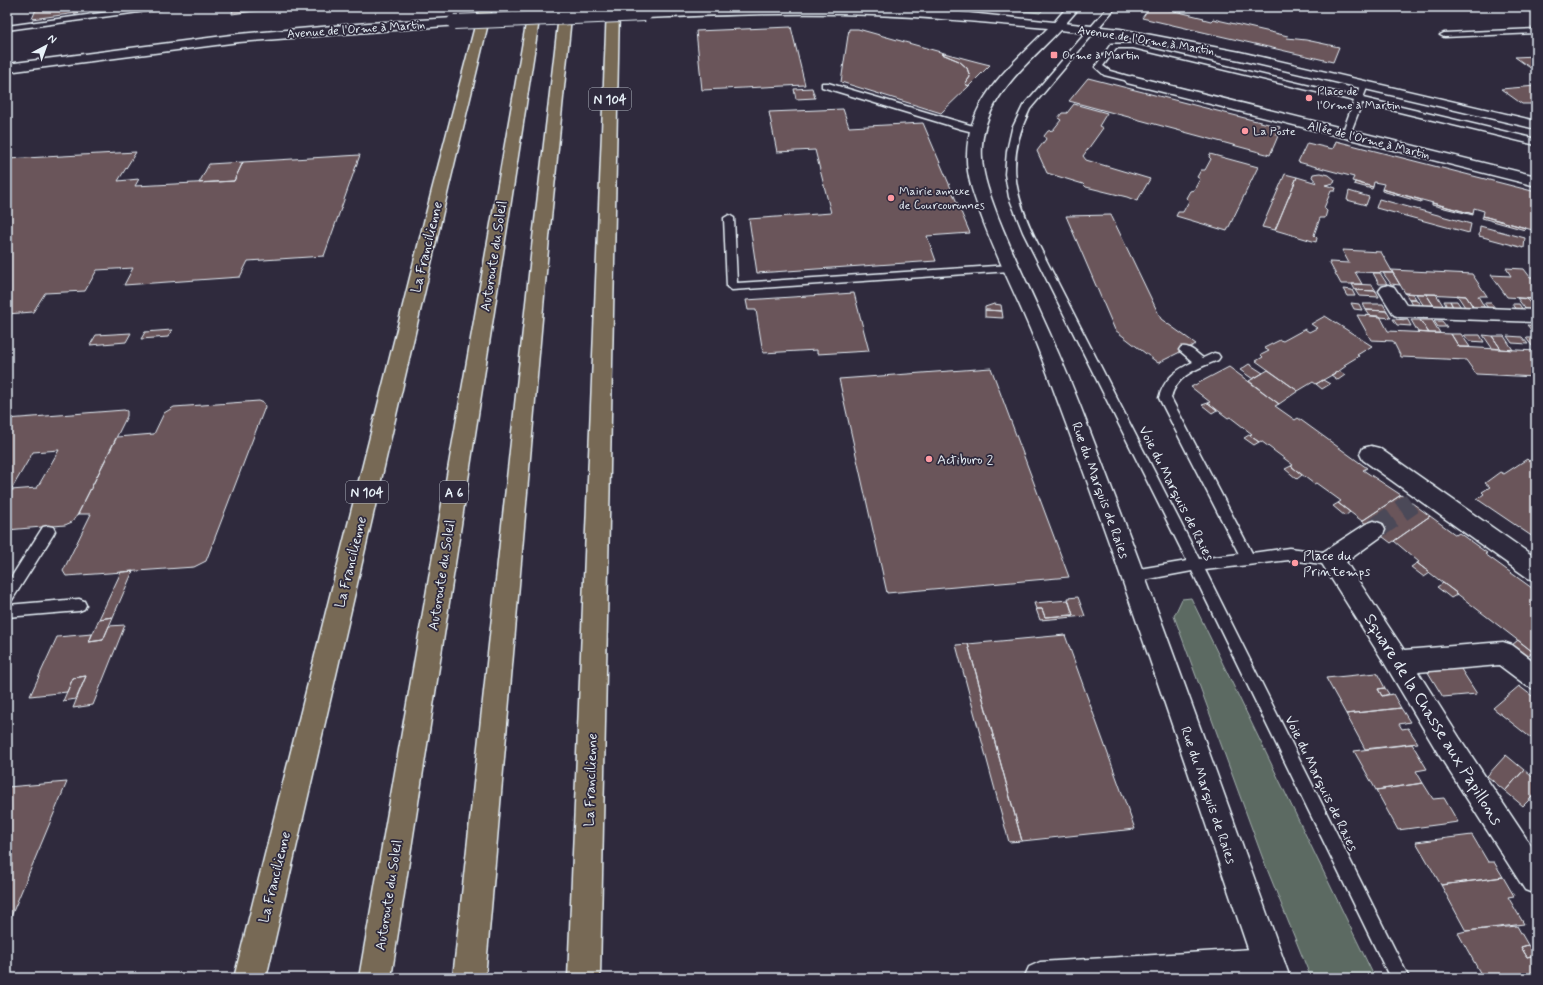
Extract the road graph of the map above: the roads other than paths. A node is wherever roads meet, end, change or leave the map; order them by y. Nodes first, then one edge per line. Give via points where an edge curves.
1 (161, 7) edge
2 (486, 7) edge
3 (535, 7) edge
4 (566, 7) edge
5 (613, 7) edge
6 (1074, 7) edge
7 (1112, 7) edge
8 (1057, 26) junction
9 (7, 28) edge
10 (1092, 29) junction
11 (1536, 31) edge
12 (1444, 35) dead end
13 (7, 68) edge
14 (1132, 80) joint
15 (825, 85) dead end
16 (1364, 85) junction
17 (1359, 100) junction
18 (1536, 125) edge
19 (977, 130) junction
20 (1346, 134) junction
21 (1536, 142) edge
22 (1536, 181) edge
23 (729, 218) dead end
24 (1010, 268) junction
25 (1388, 291) dead end
26 (1536, 316) edge
27 (1185, 350) dead end
28 (1214, 356) dead end
29 (1202, 363) junction
30 (1371, 454) dead end
31 (1374, 530) tunnel mouth
32 (48, 531) dead end
33 (1248, 558) junction
34 (1331, 559) junction
35 (1196, 565) junction
36 (1536, 571) edge
37 (1133, 576) junction
38 (7, 596) edge
39 (79, 605) dead end
40 (7, 611) edge
41 (1398, 662) junction
42 (1536, 678) edge
43 (1536, 879) edge
44 (1272, 971) edge
45 (250, 978) edge
46 (375, 978) edge
47 (469, 978) edge
48 (584, 978) edge
49 (1040, 978) edge
50 (1400, 978) edge

1 - 9 lane
2 - 45 highway, La Francilienne / N 104
3 - 46 highway, Autoroute du Soleil / A 6
4 - 47 highway via 540,246
5 - 48 highway, La Francilienne / N 104
6 - 8 main road, Rue du Marquis de Raies
7 - 10 lane, Voie du Marquis de Raies
8 - 10 main road, Avenue de l'Orme à Martin
8 - 13 main road, Avenue de l'Orme à Martin, bridge via 871,10 646,14 368,27 238,38
8 - 19 main road, Rue du Marquis de Raies via 999,86 985,107
10 - 16 main road, Avenue de l'Orme à Martin via 1240,56
10 - 35 lane, Voie du Marquis de Raies via 1026,108 1011,144 1010,180 1024,223
11 - 12 lane
14 - 17 lane via 1108,73 1099,67 1114,46 1133,46
14 - 20 main road, Allée de l'Orme à Martin
15 - 19 lane
16 - 17 lane
16 - 18 main road, Avenue de l'Orme à Martin
17 - 20 lane
17 - 21 lane
19 - 24 main road, Rue du Marquis de Raies via 974,157 980,190
20 - 22 main road, Allée de l'Orme à Martin
23 - 24 lane via 732,287
24 - 37 main road, Rue du Marquis de Raies via 1068,402
25 - 26 main road via 1400,311
27 - 29 lane
28 - 29 lane
29 - 33 lane via 1175,377 1169,383 1165,398
30 - 36 main road via 1428,497
31 - 34 main road
32 - 38 lane
33 - 34 lane via 1290,554
33 - 35 lane
34 - 41 main road, Square de la Chasse aux Papillons
35 - 37 lane
35 - 50 lane, Voie du Marquis de Raies
37 - 44 main road, Rue du Marquis de Raies
39 - 40 lane
41 - 42 main road via 1503,653
41 - 43 main road, Square de la Chasse aux Papillons via 1449,746
44 - 49 main road

